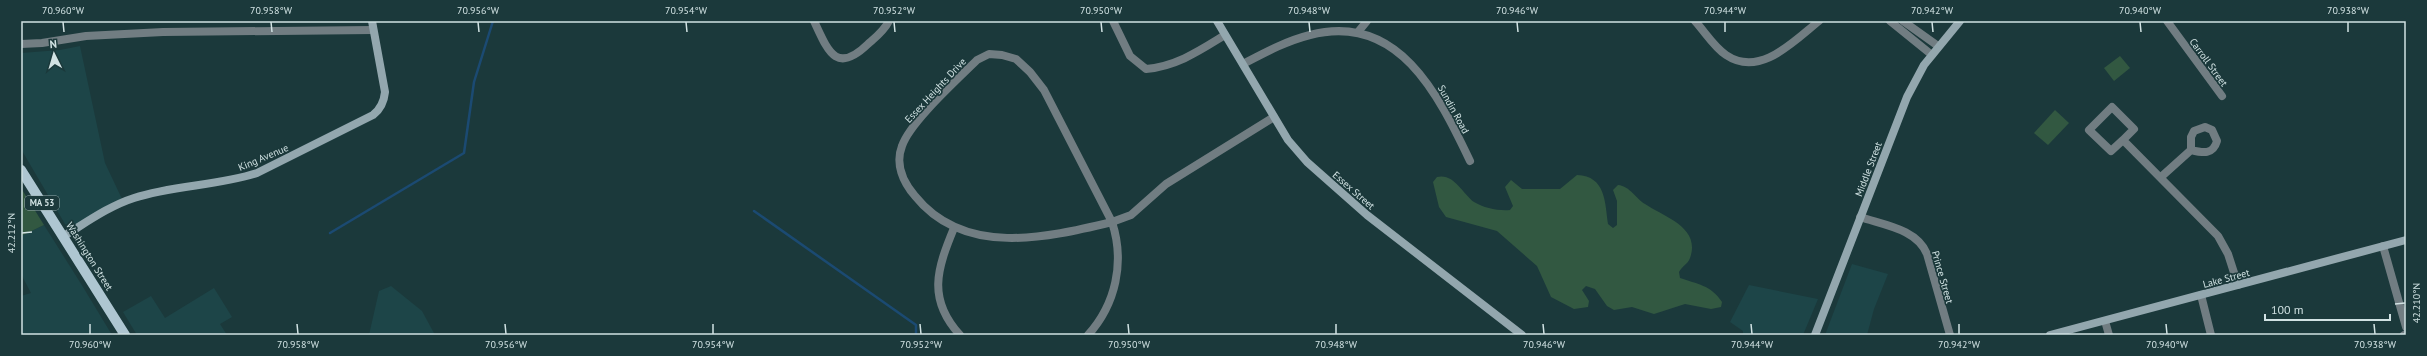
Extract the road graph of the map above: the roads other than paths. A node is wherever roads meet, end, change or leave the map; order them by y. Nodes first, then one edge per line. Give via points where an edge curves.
1 (372, 21) edge
2 (814, 21) edge
3 (888, 21) edge
4 (1113, 21) edge
5 (1217, 21) edge
6 (1368, 21) edge
7 (1695, 21) edge
8 (1819, 21) edge
9 (1890, 21) edge
10 (1903, 21) edge
11 (1960, 21) edge
12 (2167, 21) edge
13 (373, 30) junction
14 (1358, 32) junction
15 (1225, 35) junction
16 (21, 44) edge
17 (1938, 46) junction
18 (1932, 55) junction
19 (1242, 64) junction
20 (2222, 96) dead end
21 (1274, 117) junction
22 (2124, 140) junction
23 (2191, 150) dead end
24 (1470, 160) dead end
25 (21, 170) edge
26 (2161, 177) junction
27 (1860, 217) junction
28 (1112, 222) junction
29 (954, 228) junction
30 (64, 236) junction
31 (2406, 240) edge
32 (2383, 246) junction
33 (2238, 285) junction
34 (2201, 295) junction
35 (2105, 321) junction
36 (2406, 327) edge
37 (125, 335) edge
38 (960, 335) edge
39 (1088, 335) edge
40 (1522, 335) edge
41 (1815, 335) edge
42 (1950, 335) edge
43 (2050, 335) edge
44 (2109, 335) edge
45 (2211, 335) edge

1 - 13 street, King Avenue
2 - 3 street via 829,52 836,58 845,59 859,54 884,30
4 - 15 street via 1130,56 1146,69 1166,67
5 - 15 street, Essex Street
6 - 14 street
7 - 8 street via 1727,56 1747,62 1769,59 1778,54
9 - 18 street
10 - 17 street
11 - 17 street, Middle Street
12 - 20 street, Carroll Street
13 - 16 street via 163,32 86,36
13 - 30 street, King Avenue via 385,92 382,106 373,115 257,173 239,179 135,198 108,209
14 - 19 street, Sundin Road via 1333,31 1309,35
14 - 24 street, Sundin Road via 1382,41 1416,69 1437,96
15 - 19 street, Essex Street
17 - 18 street, Middle Street
18 - 27 street, Middle Street via 1907,97
19 - 21 street, Essex Street
21 - 28 street, Essex Heights Drive via 1166,184 1131,215
21 - 40 street, Essex Street via 1297,151 1367,215
22 - 22 street via 2134,129 2112,107 2090,130 2111,151
22 - 26 street
23 - 26 street
25 - 30 main road, Washington Street / MA 53
26 - 33 street via 2218,236 2228,254
27 - 41 street, Middle Street
27 - 42 street, Prince Street via 1907,233 1921,242 1927,254
28 - 29 street, Essex Heights Drive via 1023,239 997,238
28 - 29 street, Essex Heights Drive via 1044,90 1016,59 989,54 977,60 946,90 910,131 902,146 902,178 937,218
28 - 39 street via 1118,257 1112,297 1103,315
29 - 38 street via 940,267 937,288 942,307
30 - 37 main road, Washington Street / MA 53
31 - 32 street, Lake Street
32 - 33 street, Lake Street
32 - 36 street
33 - 34 street, Lake Street
34 - 35 street, Lake Street
34 - 45 street
35 - 43 street, Lake Street
35 - 44 street

